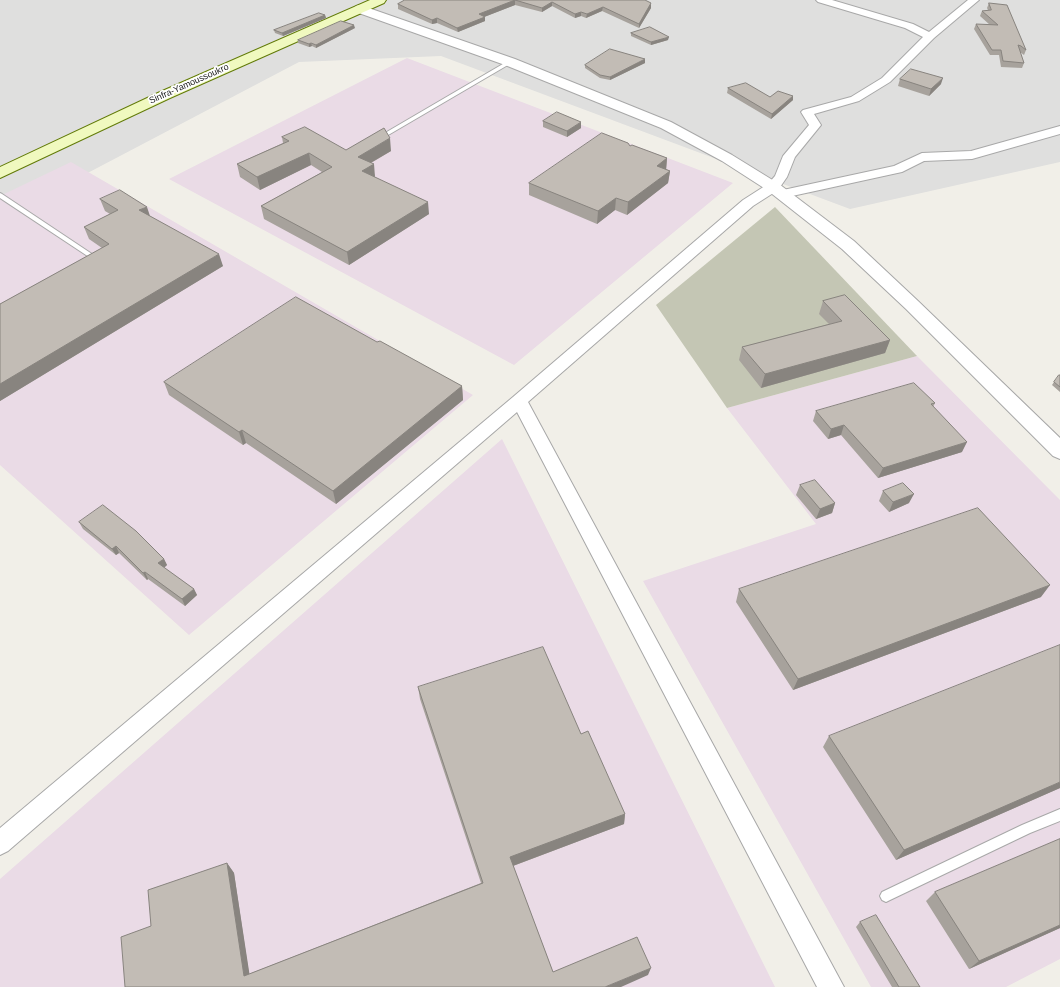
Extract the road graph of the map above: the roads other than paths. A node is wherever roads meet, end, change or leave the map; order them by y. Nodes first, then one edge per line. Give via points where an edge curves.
1 (380, 0) edge
2 (821, 0) edge
3 (974, 0) edge
4 (360, 9) junction
5 (930, 36) junction
6 (510, 62) junction
7 (1060, 130) edge
8 (372, 142) edge
9 (0, 173) edge
10 (778, 190) junction
11 (0, 195) edge
12 (91, 256) edge
13 (519, 401) junction
14 (1060, 450) edge
15 (1060, 815) edge
16 (0, 843) edge
17 (886, 896) dead end
18 (831, 987) edge

1 - 4 main road, Sinfra-Yamoussoukro
2 - 5 street via 909,26
3 - 5 street
4 - 6 street
4 - 9 main road, Sinfra-Yamoussoukro via 180,88
5 - 10 street via 886,80 855,99 807,112 815,125 789,156
6 - 8 lane
6 - 10 street via 666,125 721,154
7 - 10 street via 972,154 922,157 898,169
10 - 13 street via 748,202
10 - 14 street via 848,245
11 - 12 lane
13 - 16 street
13 - 18 street
15 - 17 lane

